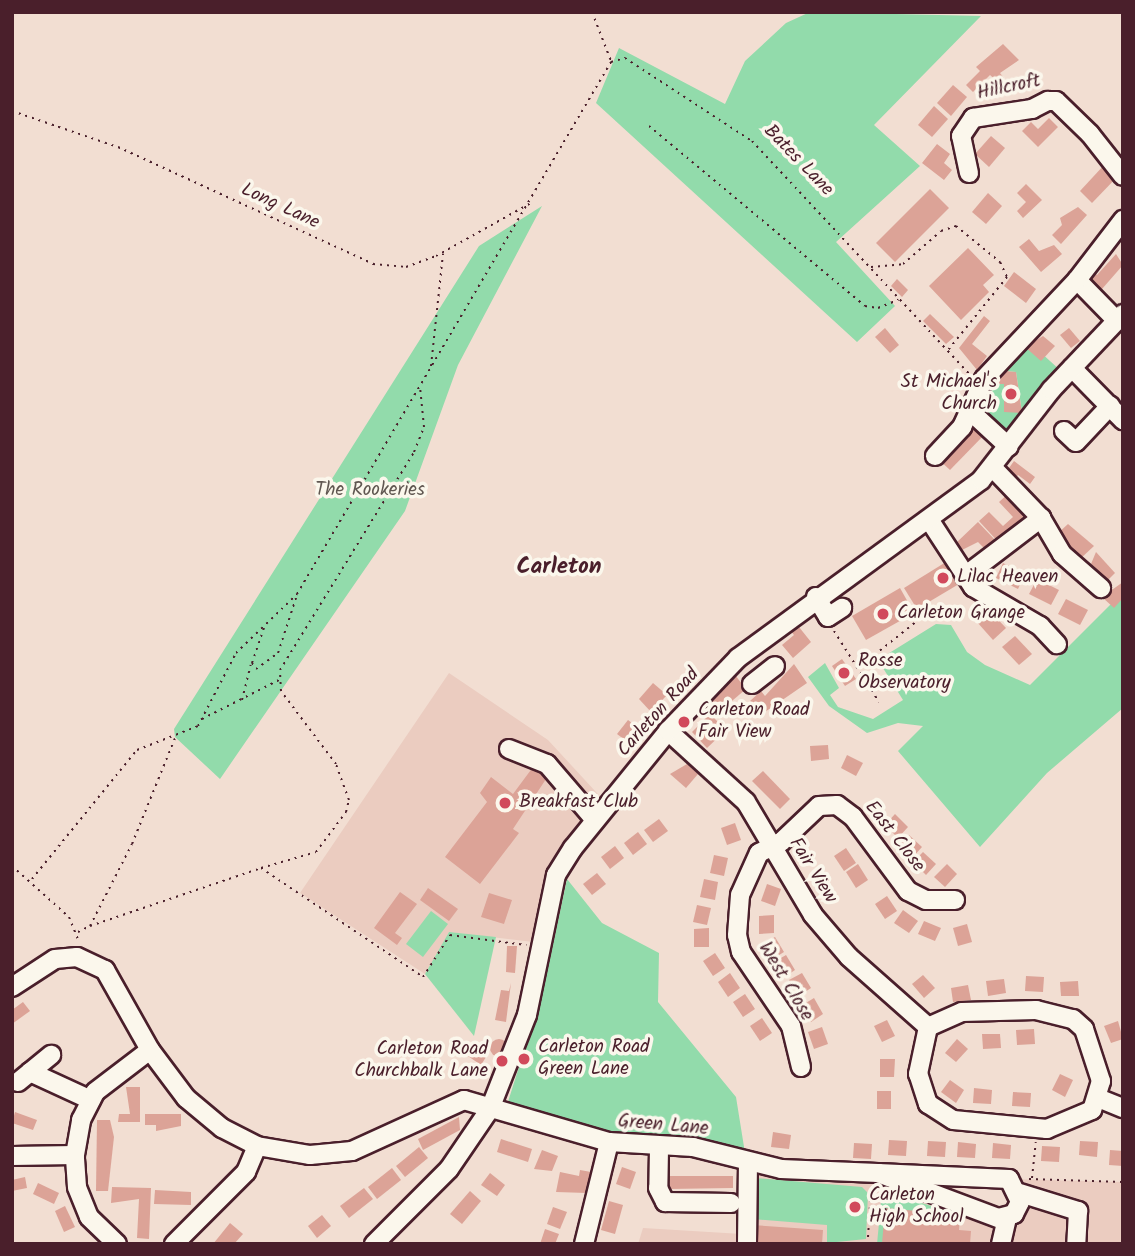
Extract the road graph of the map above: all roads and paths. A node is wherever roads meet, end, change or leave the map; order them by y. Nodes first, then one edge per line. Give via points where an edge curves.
1 (592, 12) edge
2 (611, 62) junction
3 (12, 111) edge
4 (649, 126) dead end
5 (969, 173) dead end
6 (1123, 176) edge
7 (532, 202) junction
8 (1123, 220) edge
9 (443, 253) junction
10 (869, 267) junction
11 (1077, 280) junction
12 (899, 299) junction
13 (1119, 317) edge
14 (947, 350) junction
15 (431, 368) junction
16 (1072, 368) junction
17 (419, 386) junction
18 (977, 389) junction
19 (969, 410) junction
20 (1117, 413) edge
21 (1063, 431) dead end
22 (1009, 447) junction
23 (935, 456) dead end
24 (992, 467) junction
25 (1041, 518) junction
26 (930, 521) junction
27 (965, 576) junction
28 (1101, 588) dead end
29 (297, 594) junction
30 (816, 597) junction
31 (835, 613) joint
32 (917, 621) dead end
33 (264, 627) junction
34 (1057, 644) dead end
35 (746, 652) junction
36 (252, 663) junction
37 (857, 668) junction
38 (763, 675) dead end
39 (281, 679) junction
40 (242, 701) junction
41 (879, 702) dead end
42 (201, 719) junction
43 (668, 731) junction
44 (175, 737) junction
45 (509, 749) dead end
46 (595, 820) junction
47 (771, 846) junction
48 (12, 866) edge
49 (261, 867) junction
50 (32, 879) junction
51 (955, 900) dead end
52 (90, 926) junction
53 (78, 932) junction
54 (533, 946) dead end
55 (77, 957) junction
56 (12, 987) edge
57 (928, 1027) junction
58 (149, 1050) junction
59 (51, 1055) dead end
60 (801, 1068) dead end
61 (1098, 1098) junction
62 (91, 1100) junction
63 (1123, 1108) edge
64 (490, 1109) junction
65 (1038, 1128) junction
66 (609, 1142) junction
67 (257, 1146) junction
68 (659, 1149) junction
69 (75, 1155) junction
70 (12, 1156) edge
71 (748, 1163) junction
72 (875, 1173) junction
73 (1123, 1182) edge
74 (1020, 1184) junction
75 (731, 1203) dead end
76 (1007, 1217) junction
77 (868, 1237) dead end
78 (117, 1244) edge
79 (174, 1244) edge
80 (374, 1244) edge
81 (584, 1244) edge
82 (747, 1244) edge
83 (1001, 1244) edge
84 (1076, 1244) edge

1 - 2 path
2 - 7 path
2 - 10 path, Bates Lane via 625,58 752,141
3 - 9 path, Long Lane via 118,147 373,264 406,267
4 - 12 path via 865,306 878,309
5 - 6 street, Hillcroft via 961,136 973,118 1032,109 1048,100 1056,101 1090,134
7 - 9 path, Long Lane
7 - 15 path
8 - 11 street
9 - 15 path
10 - 12 path, Bates Lane
10 - 14 path via 903,264 941,231 956,226 1000,262 1007,277
11 - 13 street
11 - 18 street
12 - 14 path, Bates Lane
13 - 16 street, Carleton Road
14 - 18 path, Bates Lane
15 - 17 path
16 - 20 street
16 - 22 street, Carleton Road
17 - 29 path
17 - 39 path via 424,427 414,452 281,670
18 - 19 street
19 - 22 street
19 - 23 street via 962,427
20 - 21 street via 1076,442
22 - 24 street, Carleton Road
24 - 25 street
24 - 26 street, Carleton Road
25 - 27 street
25 - 28 street via 1062,554
26 - 27 street
26 - 30 street, Carleton Road
27 - 34 street via 983,596 1025,616
29 - 33 path
29 - 36 path via 278,653 264,669
30 - 31 street
30 - 35 street, Carleton Road
31 - 37 path
32 - 37 path
33 - 36 path
33 - 42 path via 236,653
35 - 38 street
35 - 43 street, Carleton Road
36 - 40 path
37 - 41 path
39 - 40 path
39 - 49 path via 281,691 298,719 336,764 349,800 326,845
40 - 42 path
42 - 44 path
43 - 46 street, Carleton Road
43 - 47 street, Fair View via 726,778
44 - 50 path via 137,750
44 - 52 path via 132,845
45 - 46 street via 547,764
46 - 64 street, Carleton Road via 556,875 527,1015
47 - 51 street, East Close via 819,806 837,805 853,817 908,891 926,900
47 - 57 street, Fair View via 813,915 849,957
47 - 60 street, West Close via 752,860 740,895 737,935 741,952 791,1026
48 - 50 path
49 - 52 path
49 - 54 path via 423,976 450,935
50 - 53 path
52 - 53 path
53 - 55 path
55 - 56 street via 55,959
55 - 58 street, Green Lane via 105,970
57 - 61 street via 962,1012 1036,1010 1073,1019 1084,1029 1099,1064
57 - 65 street via 918,1074 928,1104 939,1115
58 - 62 street via 119,1069
58 - 67 street, Green Lane via 186,1098 222,1128
59 - 62 street via 24,1077
61 - 63 street
61 - 65 street via 1080,1119
62 - 69 street
64 - 66 street, Green Lane
64 - 67 street, Green Lane via 464,1100 352,1151 310,1155
64 - 80 street, Carleton Road via 449,1168
65 - 74 path
66 - 68 street, Green Lane
66 - 81 street
67 - 79 street via 246,1172
68 - 71 street, Green Lane via 693,1147
68 - 75 street via 658,1188 665,1202
69 - 70 street
69 - 78 street via 77,1187 89,1217
71 - 72 street, Green Lane
71 - 82 street
72 - 74 street, Green Lane
72 - 76 street, Green Lane
72 - 77 path
73 - 74 path
74 - 76 street via 1014,1214
74 - 84 street, Green Lane via 1078,1211
76 - 83 street

